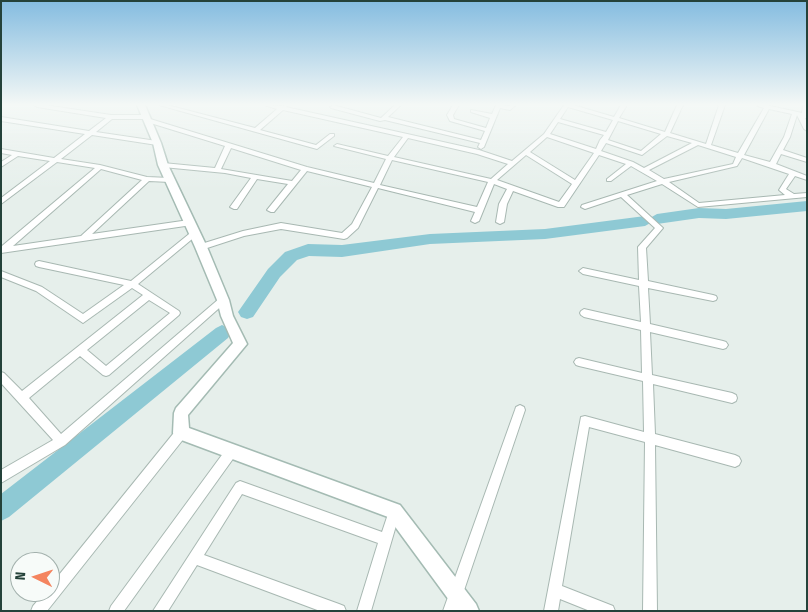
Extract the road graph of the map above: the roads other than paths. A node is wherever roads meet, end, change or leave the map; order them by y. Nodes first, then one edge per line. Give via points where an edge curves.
1 (667, 133) edge
2 (90, 134) edge
3 (101, 134) edge
4 (153, 134) edge
5 (198, 134) edge
6 (272, 134) edge
7 (391, 134) edge
8 (446, 134) edge
9 (486, 134) edge
10 (595, 134) edge
11 (607, 134) edge
12 (669, 134) edge
13 (712, 134) edge
14 (752, 134) edge
15 (789, 134) edge
16 (332, 135) dead end
17 (546, 135) joint
18 (406, 137) junction
19 (605, 137) junction
20 (482, 142) junction
21 (157, 143) junction
22 (698, 143) junction
23 (229, 145) junction
24 (337, 146) dead end
25 (708, 146) junction
26 (780, 150) junction
27 (1, 151) edge
28 (478, 152) junction
29 (526, 152) junction
30 (18, 153) junction
31 (597, 153) junction
32 (740, 156) junction
33 (390, 158) junction
34 (57, 159) junction
35 (806, 159) edge
36 (513, 163) junction
37 (631, 163) junction
38 (1, 165) edge
39 (163, 165) junction
40 (772, 165) junction
41 (100, 168) junction
42 (305, 168) junction
43 (645, 170) junction
44 (217, 171) junction
45 (791, 172) junction
46 (255, 177) junction
47 (807, 178) edge
48 (147, 179) junction
49 (170, 180) junction
50 (609, 180) dead end
51 (492, 181) junction
52 (663, 181) junction
53 (576, 183) junction
54 (292, 184) junction
55 (377, 186) junction
56 (511, 187) junction
57 (807, 195) edge
58 (624, 196) junction
59 (794, 197) junction
60 (1, 202) edge
61 (234, 207) dead end
62 (585, 207) dead end
63 (271, 210) dead end
64 (478, 210) junction
65 (475, 221) dead end
66 (500, 222) dead end
67 (192, 228) junction
68 (84, 237) junction
69 (201, 247) junction
70 (2, 250) edge
71 (39, 264) dead end
72 (583, 271) dead end
73 (1, 274) edge
74 (132, 284) junction
75 (644, 284) junction
76 (148, 296) junction
77 (713, 298) dead end
78 (223, 300) junction
79 (584, 313) dead end
80 (645, 326) junction
81 (723, 345) dead end
82 (80, 350) junction
83 (579, 362) dead end
84 (1, 376) edge
85 (647, 378) junction
86 (22, 397) junction
87 (732, 398) dead end
88 (520, 410) dead end
89 (181, 433) junction
90 (650, 437) junction
91 (60, 441) junction
92 (231, 452) junction
93 (735, 461) dead end
94 (1, 477) edge
95 (394, 511) junction
96 (386, 540) junction
97 (195, 558) junction
98 (554, 590) junction
99 (454, 593) junction
100 (38, 611) edge
101 (116, 611) edge
102 (160, 611) edge
103 (339, 611) edge
104 (364, 611) edge
105 (450, 611) edge
106 (469, 611) edge
107 (551, 611) edge
108 (608, 611) edge
109 (650, 611) edge

1 - 19 street via 642,153
2 - 34 street
3 - 21 street
4 - 21 main road
5 - 23 street
6 - 16 street via 317,147
7 - 18 street
8 - 20 street
9 - 20 street
10 - 19 street
11 - 19 street
12 - 22 street
13 - 25 street
14 - 32 street
15 - 26 street
17 - 29 street
17 - 31 street
18 - 28 street
18 - 33 street
19 - 31 street
20 - 28 street
21 - 39 main road
22 - 25 street
22 - 43 street
23 - 42 street
23 - 44 street
24 - 33 street
25 - 32 street
26 - 35 street
26 - 40 street
27 - 30 street
28 - 36 street
29 - 36 street
29 - 53 street
30 - 34 street
30 - 38 street
31 - 37 street
31 - 53 street
32 - 40 street
32 - 52 street via 735,165
33 - 51 street
33 - 55 street
34 - 41 street
34 - 60 street
35 - 45 street
36 - 51 street
37 - 43 street
37 - 50 street
39 - 44 street
39 - 49 main road
40 - 45 street
41 - 48 street
41 - 70 street
42 - 54 street
42 - 55 street
43 - 52 street
44 - 46 street
45 - 47 street
45 - 59 street via 782,190
46 - 54 street
46 - 61 street
48 - 49 street
48 - 68 street
49 - 67 main road
51 - 56 street
51 - 64 street
52 - 58 street
52 - 59 street via 698,205
53 - 56 street via 560,205
54 - 63 street
55 - 64 street
55 - 69 street via 355,226 344,236 281,226
56 - 66 street via 503,204
57 - 59 street
58 - 62 street
58 - 75 street via 660,228 642,247
64 - 65 street
67 - 68 street
67 - 69 main road
67 - 74 street
68 - 70 street
69 - 78 main road
71 - 74 street
72 - 75 street
73 - 74 street via 39,290 82,319
74 - 76 street
75 - 77 street
75 - 80 street
76 - 82 street
76 - 82 street via 176,313 106,372
78 - 89 main road via 240,344 181,413
78 - 91 street
79 - 80 street
80 - 81 street
80 - 85 street
82 - 86 street
83 - 85 street
84 - 86 street
85 - 87 street
85 - 90 street
86 - 91 street
88 - 99 street
89 - 92 main road
89 - 100 street
90 - 93 street
90 - 98 street via 585,421
90 - 109 street
91 - 94 street
92 - 95 main road
92 - 101 street
95 - 96 street
95 - 99 main road
96 - 97 street via 240,487
96 - 104 street
97 - 102 street
97 - 103 street
98 - 107 street
98 - 108 street
99 - 105 street
99 - 106 main road

